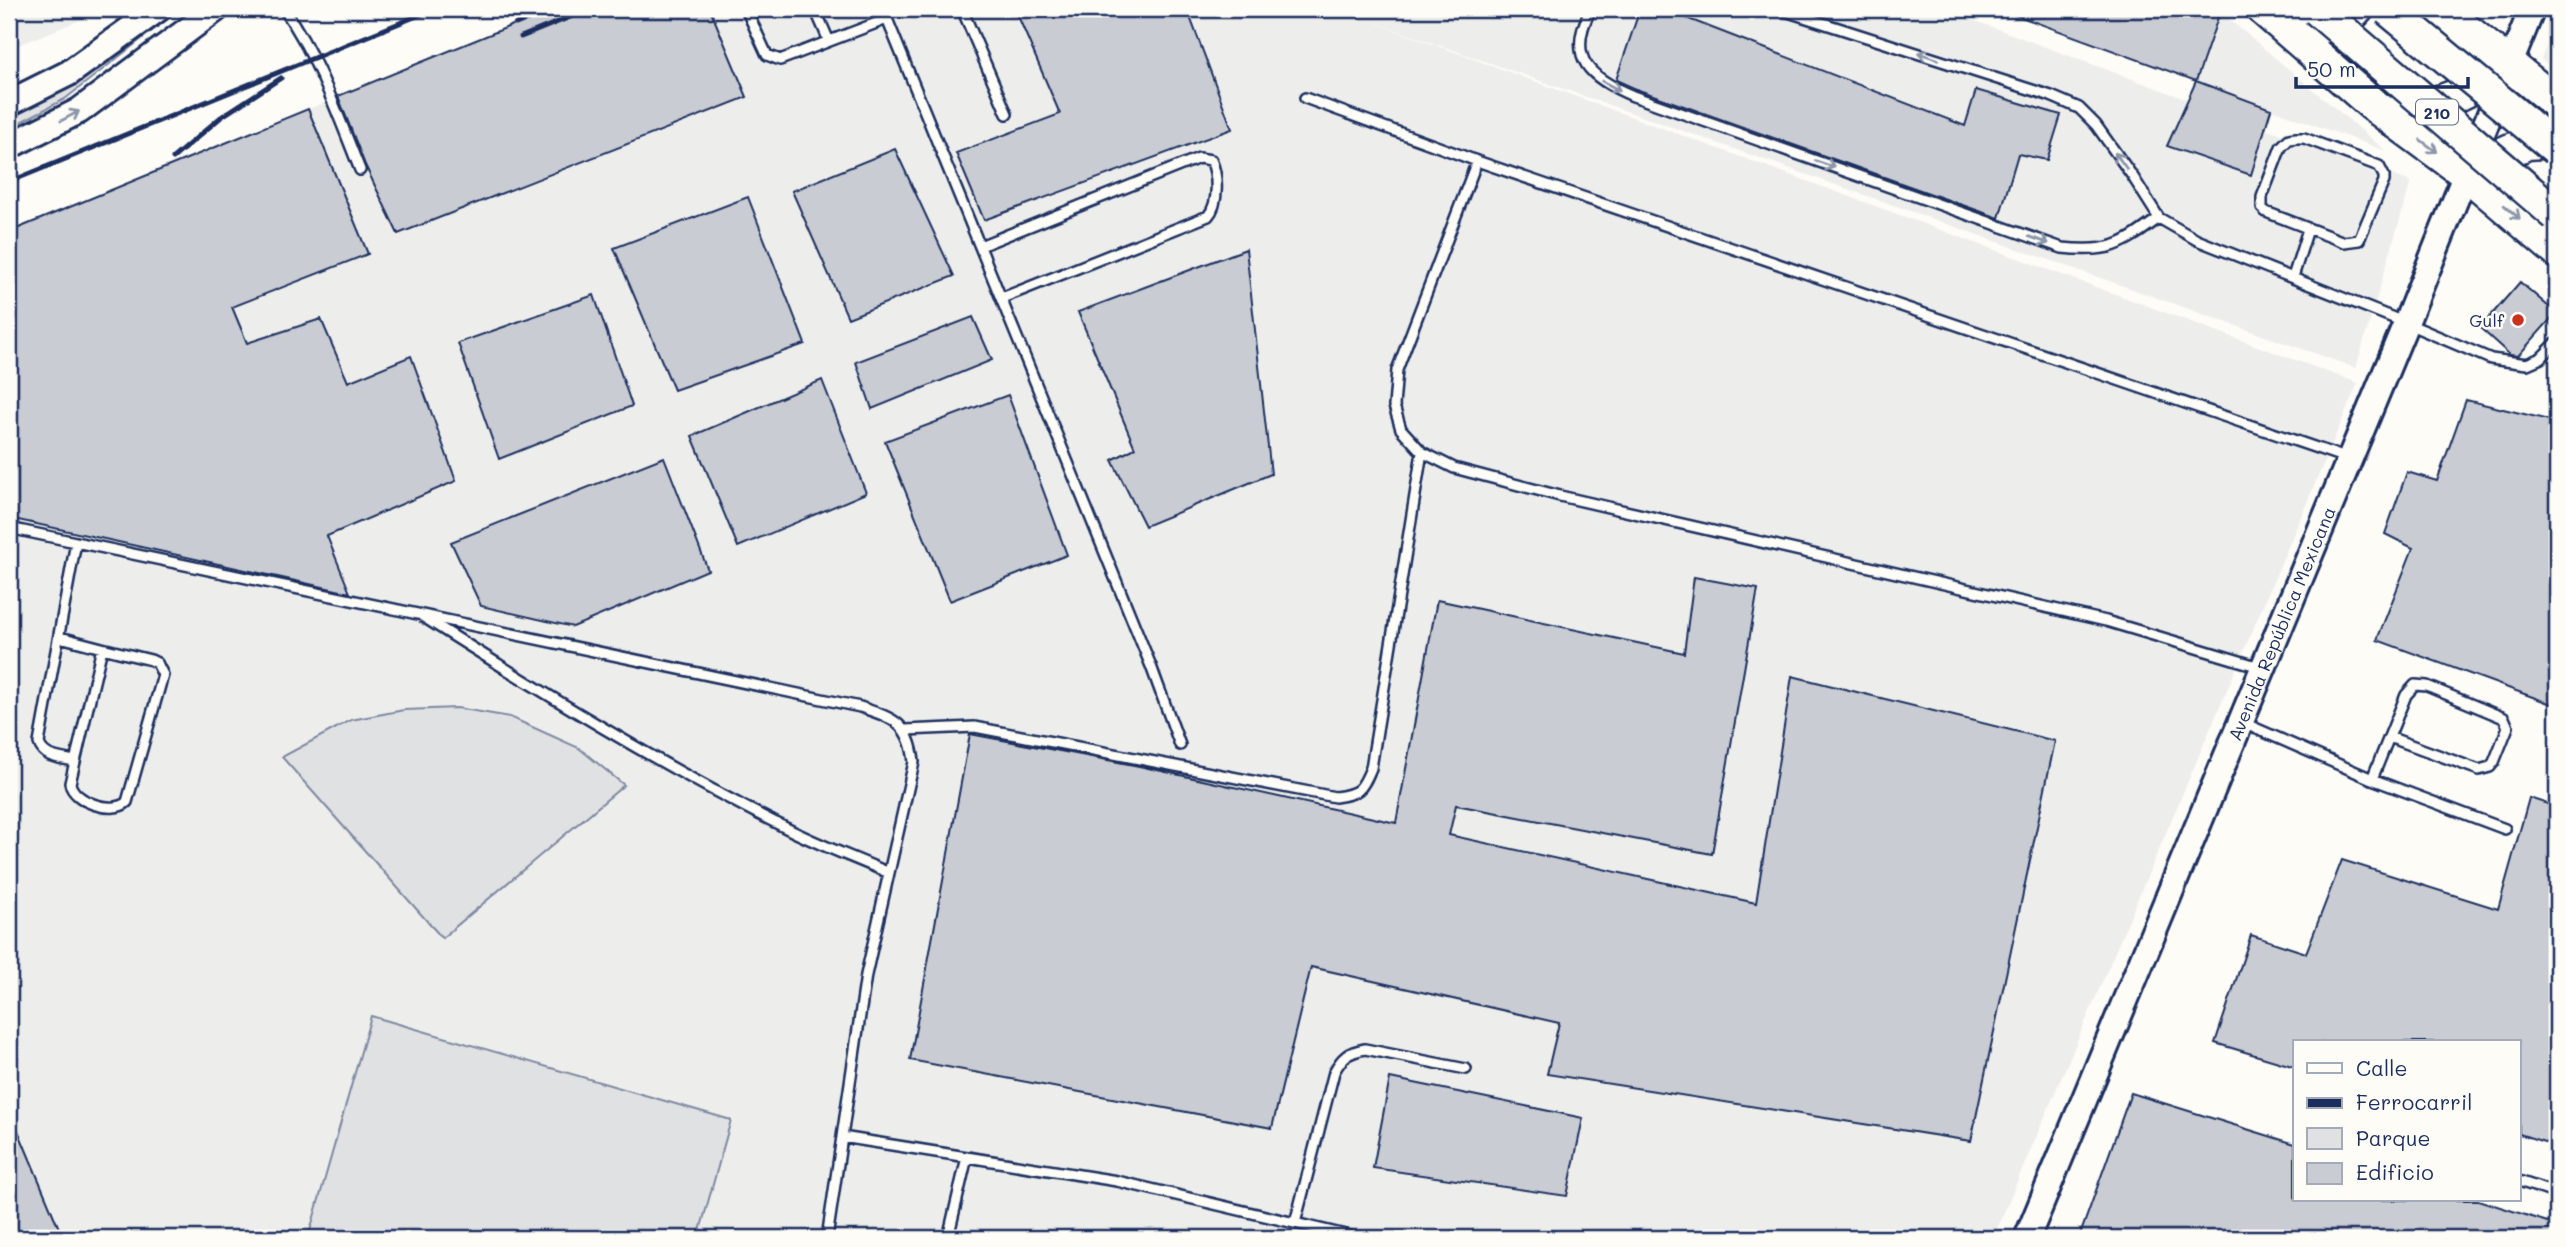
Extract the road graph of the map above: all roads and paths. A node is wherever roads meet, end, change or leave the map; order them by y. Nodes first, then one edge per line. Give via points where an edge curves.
1 (158, 9) edge
2 (216, 9) edge
3 (284, 9) edge
4 (746, 9) edge
5 (815, 9) edge
6 (883, 9) edge
7 (962, 9) edge
8 (1591, 9) edge
9 (1779, 9) edge
10 (2317, 9) edge
11 (2357, 9) edge
12 (2388, 9) edge
13 (2440, 9) edge
14 (2532, 9) edge
15 (2273, 17) edge
16 (887, 19) junction
17 (830, 41) junction
18 (2508, 62) junction
19 (1305, 98) dead end
20 (9, 103) edge
21 (2557, 103) edge
22 (2372, 104) junction
23 (1007, 114) dead end
24 (2557, 141) edge
25 (9, 146) edge
26 (2557, 149) edge
27 (1477, 161) junction
28 (360, 170) dead end
29 (2467, 174) junction
30 (2557, 215) edge
31 (2159, 218) junction
32 (2308, 229) junction
33 (980, 246) junction
34 (2557, 251) edge
35 (2293, 277) junction
36 (1002, 298) junction
37 (2406, 323) junction
38 (2557, 342) edge
39 (1422, 452) junction
40 (2348, 459) junction
41 (9, 528) edge
42 (76, 542) junction
43 (416, 612) junction
44 (60, 637) junction
45 (102, 648) junction
46 (2262, 668) junction
47 (2240, 721) junction
48 (905, 730) junction
49 (2389, 737) junction
50 (1180, 744) dead end
51 (74, 761) junction
52 (2372, 779) junction
53 (2505, 829) dead end
54 (889, 873) junction
55 (1466, 1069) dead end
56 (842, 1137) junction
57 (967, 1157) junction
58 (2520, 1181) edge
59 (2557, 1194) edge
60 (1295, 1223) junction
61 (827, 1238) edge
62 (948, 1238) edge
63 (1357, 1238) edge
64 (2027, 1238) edge

1 - 20 street via 69,73
25 -> 2 street via 79,111
3 - 28 lane via 330,93
4 - 17 lane via 767,55 780,60
5 - 17 lane
6 - 16 lane
7 - 23 lane
8 -> 31 lane via 1581,54 1591,74 1633,96 2062,248 2092,251 2113,247
31 -> 9 lane via 2096,125 2079,108
10 - 30 highway, 210, bridge
11 - 15 highway via 2337,25 2325,27
12 - 26 highway, 210, bridge
13 - 18 highway
14 - 18 street, Avenida República Mexicana
15 - 22 highway
16 - 17 lane
16 - 33 lane
18 - 21 highway
18 - 22 highway via 2482,83 2439,104
18 - 29 street, Avenida República Mexicana
19 - 27 lane
22 -> 29 highway
24 - 29 highway via 2527,143
27 - 39 lane via 1397,370 1394,405 1401,429
27 - 40 lane
29 -> 34 highway
29 - 37 street, Avenida República Mexicana
31 - 35 lane via 2197,240
32 - 32 lane via 2344,242 2359,240 2384,181 2379,166 2304,138 2285,142 2262,197 2262,208
32 - 35 lane
33 - 36 lane
33 - 36 lane via 1199,158 1211,160 1215,202 1208,216
35 - 37 lane
36 - 50 lane
37 - 38 lane via 2511,363 2527,364 2541,358
37 - 40 street, Avenida República Mexicana
39 - 46 lane via 1454,468 1560,496 2106,621
39 - 48 lane via 1371,768 1354,795 1335,797 975,727
40 - 46 street, Avenida República Mexicana
41 - 42 lane
42 - 43 lane
42 - 44 lane
43 - 48 lane via 860,707 889,717
43 - 54 lane via 563,706 696,781
44 - 45 lane
44 - 51 lane via 40,743 43,752
45 - 51 lane
45 - 51 lane via 151,660 163,675 127,802 112,808 75,795 70,783
46 - 47 street, Avenida República Mexicana
47 - 52 lane
47 - 64 street, Avenida República Mexicana
48 - 54 lane via 914,762
49 - 49 lane via 2406,695 2421,684 2504,718 2508,727 2494,762 2479,770
49 - 52 lane
52 - 53 lane
54 - 56 lane via 866,975
55 - 60 lane via 1365,1049 1342,1058 1334,1072
56 - 57 lane
56 - 61 lane
57 - 60 lane via 1117,1181
57 - 62 lane
58 - 59 lane
60 - 63 lane

